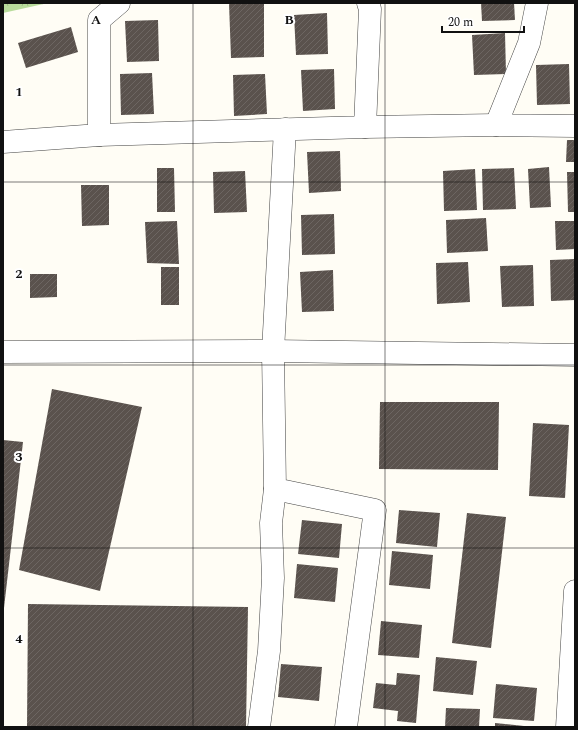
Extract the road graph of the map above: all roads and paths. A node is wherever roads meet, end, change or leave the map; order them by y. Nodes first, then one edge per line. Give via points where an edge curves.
1 (119, 3) edge
2 (537, 3) edge
3 (373, 5) edge
4 (496, 125) junction
5 (575, 126) edge
6 (365, 127) junction
7 (285, 129) junction
8 (99, 135) junction
9 (3, 142) edge
10 (273, 351) junction
11 (3, 352) edge
12 (575, 355) edge
13 (275, 489) junction
14 (575, 591) edge
15 (259, 727) edge
16 (346, 727) edge
17 (567, 727) edge

1 - 8 street via 98,20
2 - 4 street via 529,43
3 - 6 street
4 - 5 street
4 - 6 street
6 - 7 street
7 - 8 street
7 - 10 street
8 - 9 street
10 - 11 street
10 - 12 street
10 - 13 street
13 - 15 street via 270,651
13 - 16 street via 375,510
14 - 17 street

